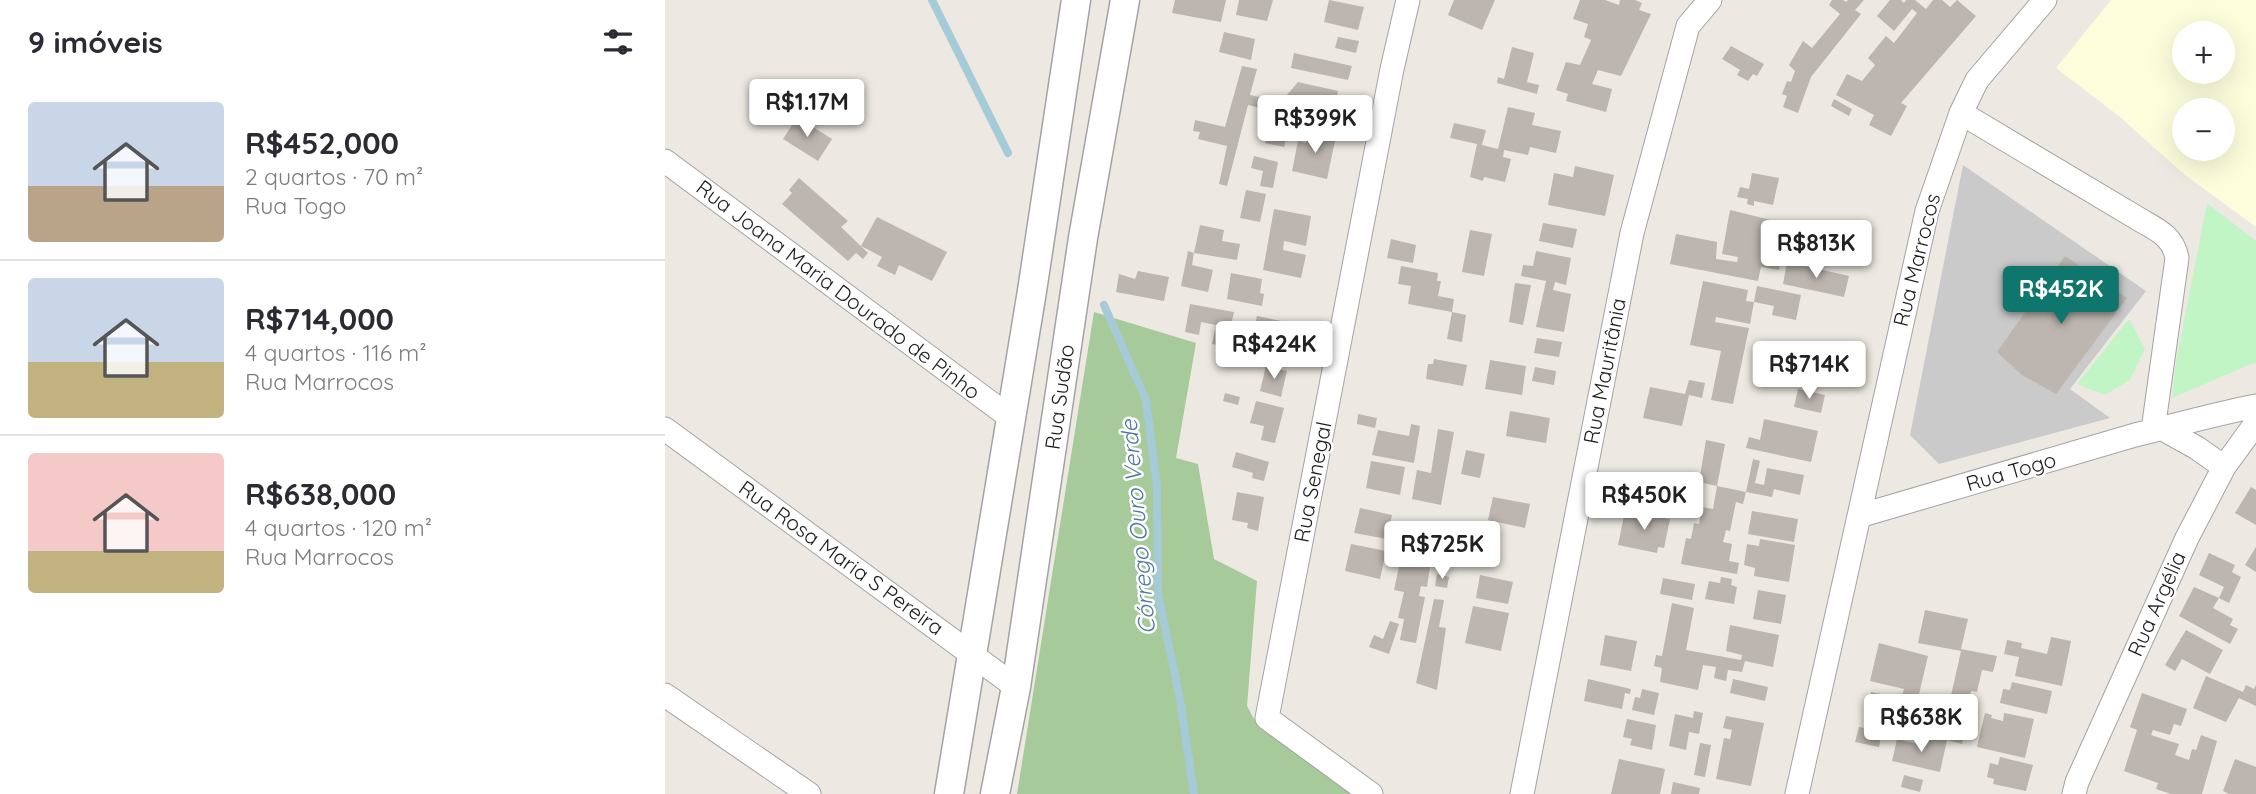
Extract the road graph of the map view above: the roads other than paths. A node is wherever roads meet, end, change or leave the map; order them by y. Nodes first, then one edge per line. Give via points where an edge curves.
1 (1076, 0) edge
2 (1125, 0) edge
3 (1408, 0) edge
4 (1710, 0) edge
5 (2045, 0) edge
6 (1064, 84) junction
7 (1107, 105) junction
8 (1961, 113) junction
9 (665, 161) edge
10 (2256, 407) edge
11 (1011, 418) junction
12 (2256, 423) edge
13 (665, 429) edge
14 (2158, 430) junction
15 (2224, 467) junction
16 (1859, 516) junction
17 (972, 654) junction
18 (1016, 687) junction
19 (665, 695) edge
20 (809, 794) edge
21 (949, 794) edge
22 (995, 794) edge
23 (1370, 794) edge
24 (1522, 794) edge
25 (1797, 794) edge
26 (2074, 794) edge

1 - 6 street, Rua Sudão
2 - 7 street, Rua Sudão
3 - 23 street, Rua Senegal via 1268,718
4 - 24 street, Rua Mauritânia via 1688,26 1632,233
5 - 8 street, Rua Marrocos via 1977,80
6 - 7 street
6 - 11 street, Rua Sudão
7 - 18 street, Rua Sudão
8 - 14 street via 2137,218 2175,246
8 - 16 street, Rua Marrocos via 1927,211
9 - 11 street, Rua Joana Maria Dourado de Pinho
10 - 14 street, Rua Togo
11 - 17 street, Rua Sudão
12 - 15 street, Rua Argélia
13 - 17 street, Rua Rosa Maria S Pereira
14 - 15 street
14 - 16 street, Rua Togo
15 - 26 street, Rua Argélia via 2187,538
16 - 25 street, Rua Marrocos
17 - 18 street, Rua Rosa Maria S Pereira
17 - 21 street, Rua Sudão
18 - 22 street, Rua Sudão
19 - 20 street

